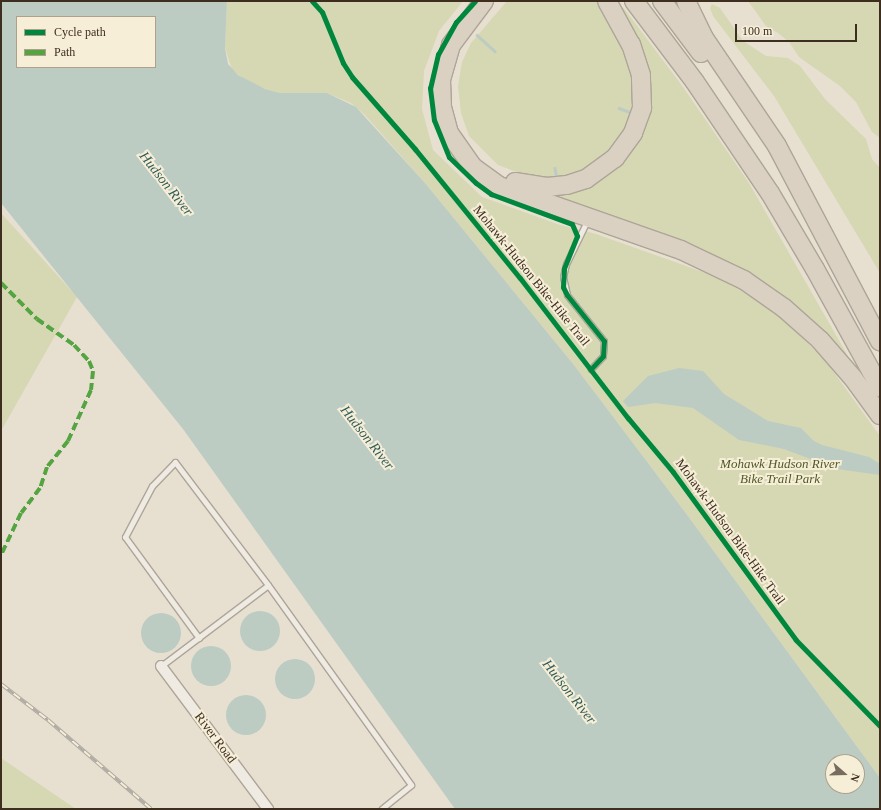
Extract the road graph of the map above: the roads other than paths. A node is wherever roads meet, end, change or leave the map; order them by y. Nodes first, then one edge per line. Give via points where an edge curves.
1 (484, 1) edge
2 (496, 1) edge
3 (607, 1) edge
4 (634, 1) edge
5 (662, 1) edge
6 (686, 1) edge
7 (588, 218) junction
8 (824, 239) junction
9 (880, 340) edge
10 (591, 369) dead end
11 (880, 387) edge
12 (880, 415) edge
13 (268, 585) junction
14 (198, 638) junction
15 (161, 666) joint
16 (268, 809) edge
17 (381, 809) edge

1 - 7 highway via 455,38 444,65 440,94 449,133 468,163 493,183
2 - 3 highway via 470,31 457,55 450,82 453,112 464,140 488,168 520,183 547,187 576,182 603,169 626,145 638,121 643,95 640,68 631,45
4 - 11 highway via 695,82 770,193
5 - 8 highway via 743,112
6 - 8 highway via 704,38 777,146
7 - 10 lane via 566,264 563,277 566,295 604,342 603,356
7 - 12 highway via 697,257 757,288 820,340 853,378
8 - 9 highway
13 - 14 lane
13 - 14 lane via 175,462 152,486 125,537
13 - 17 lane via 411,785
14 - 15 lane
15 - 16 street, River Road

